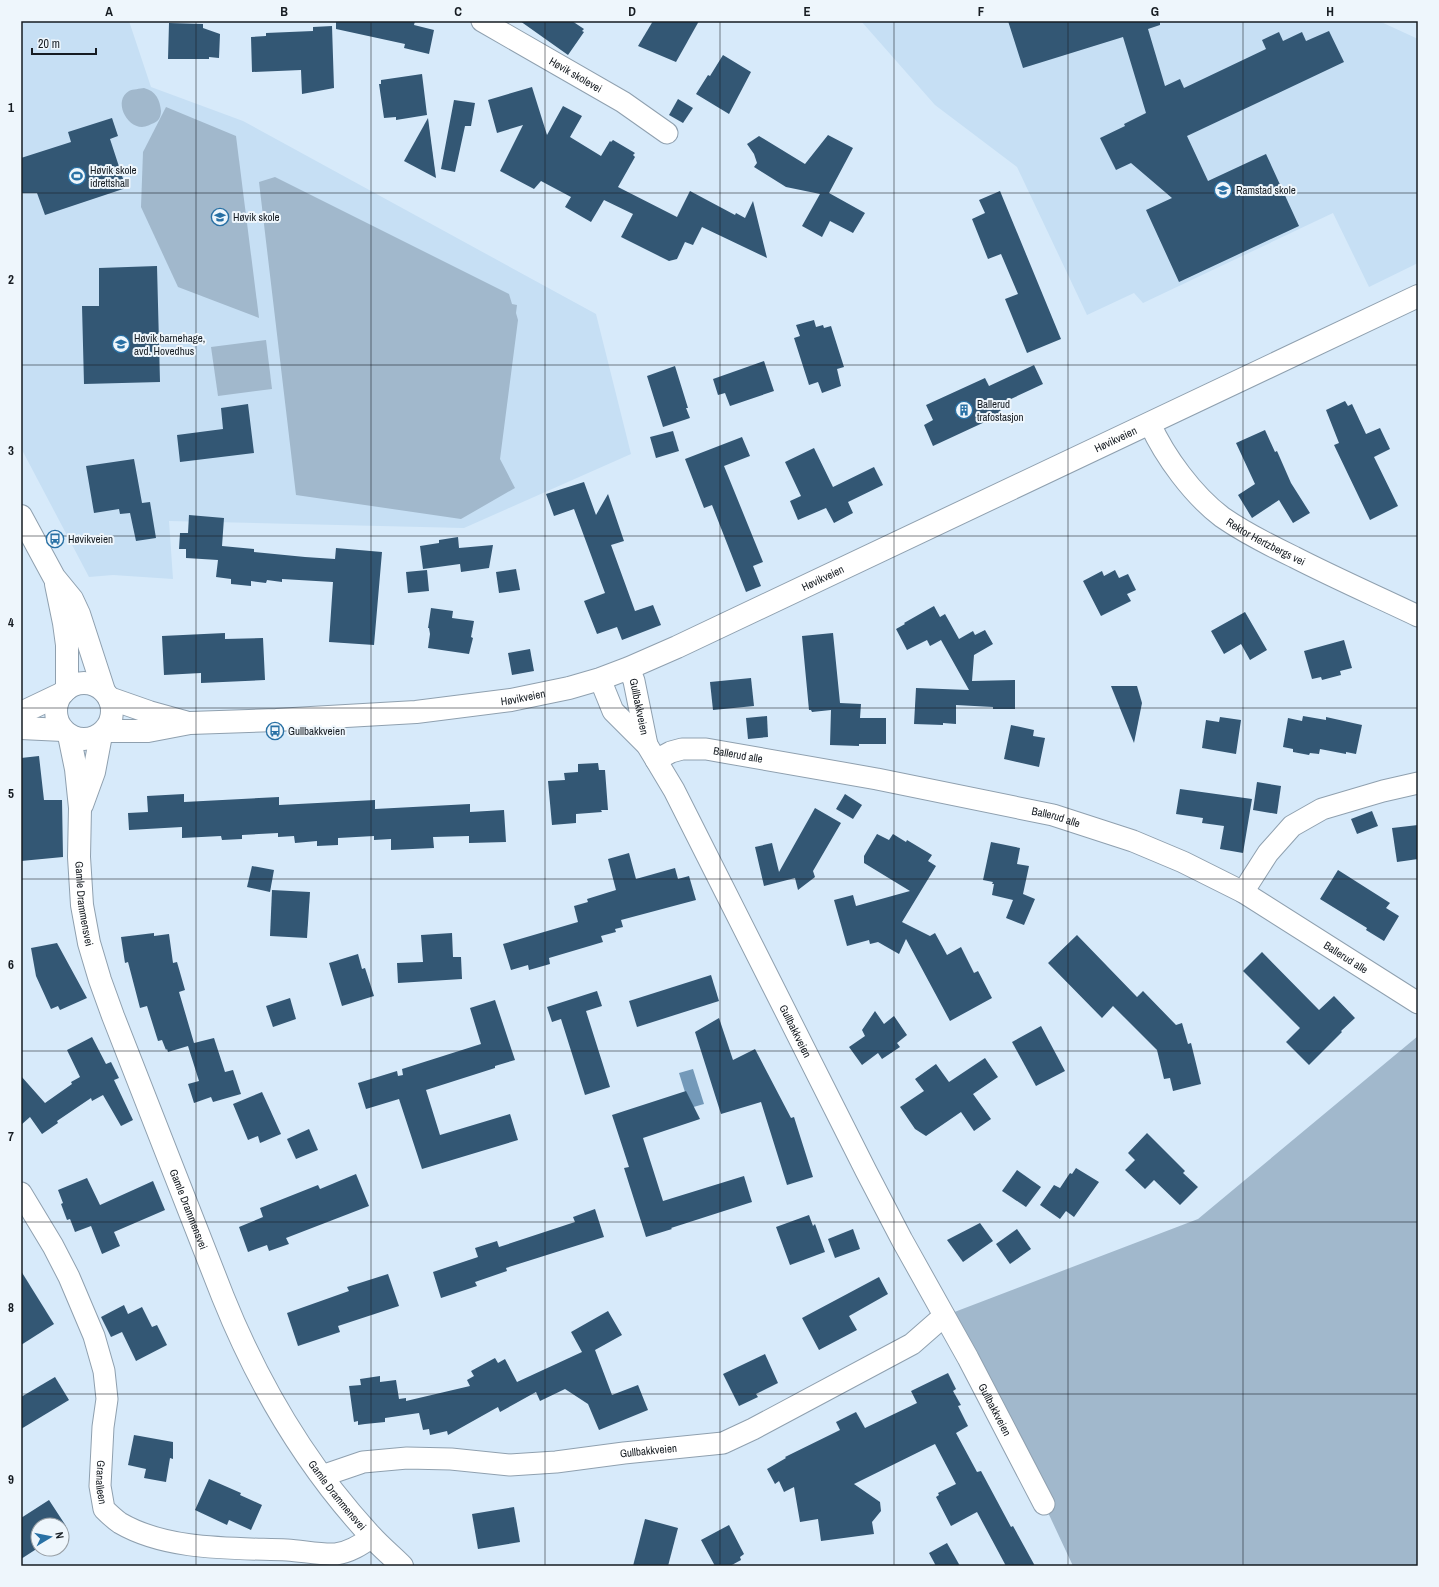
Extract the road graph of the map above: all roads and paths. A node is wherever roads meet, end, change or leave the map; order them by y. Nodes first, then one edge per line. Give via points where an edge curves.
1 (482, 21) edge
2 (667, 132) dead end
3 (1418, 296) edge
4 (1150, 424) junction
5 (21, 516) edge
6 (54, 578) junction
7 (1418, 616) edge
8 (629, 668) junction
9 (600, 679) junction
10 (65, 691) junction
11 (107, 694) junction
12 (21, 713) edge
13 (190, 723) junction
14 (21, 728) edge
15 (66, 732) junction
16 (103, 733) junction
17 (651, 753) junction
18 (1418, 783) edge
19 (80, 808) junction
20 (1243, 892) junction
21 (1418, 1003) edge
22 (21, 1193) edge
23 (944, 1316) junction
24 (322, 1476) junction
25 (1044, 1504) dead end
26 (372, 1537) junction
27 (402, 1566) edge

1 - 2 street, Høvik skolevei via 623,102
3 - 4 main road, Høvikveien
4 - 7 street, Rektor Hertzbergs vei via 1156,438 1189,486 1221,516 1250,535
4 - 8 main road, Høvikveien
5 - 6 main road
6 - 10 main road via 66,638
6 - 11 main road via 72,599 79,614
8 - 9 main road, Høvikveien
8 - 17 street, Gullbakkveien
9 - 13 main road, Høvikveien via 511,700 452,708 284,720
9 - 17 street, Gullbakkveien via 613,711
10 - 11 main road via 76,684 86,683 96,685
10 - 12 main road
10 - 15 main road via 58,702 56,712 58,721
11 - 13 main road, Høvikveien via 149,712
11 - 16 main road via 112,706 112,715 110,724
13 - 16 main road, Høvikveien via 148,731
14 - 15 main road
15 - 16 main road via 79,739 90,739
15 - 19 main road, Gamle Drammensvei via 76,769
16 - 19 main road, Gamle Drammensvei via 94,772
17 - 20 street, Ballerud alle via 706,749 877,779 1054,815 1133,841
17 - 23 street, Gullbakkveien via 674,790 866,1171
18 - 20 street via 1322,809 1292,826 1268,853
19 - 24 main road, Gamle Drammensvei via 82,906 89,943 113,1016 238,1336 272,1399
20 - 21 street, Ballerud alle
22 - 26 street, Granalleen via 69,1277 94,1336 104,1371 107,1399 100,1486 104,1509 120,1522 146,1534 188,1544 246,1550 337,1554 357,1548
23 - 24 street, Gullbakkveien via 912,1344 723,1444 533,1464 406,1458 363,1462
23 - 25 street, Gullbakkveien
24 - 26 main road, Gamle Drammensvei
26 - 27 main road, Gamle Drammensvei

